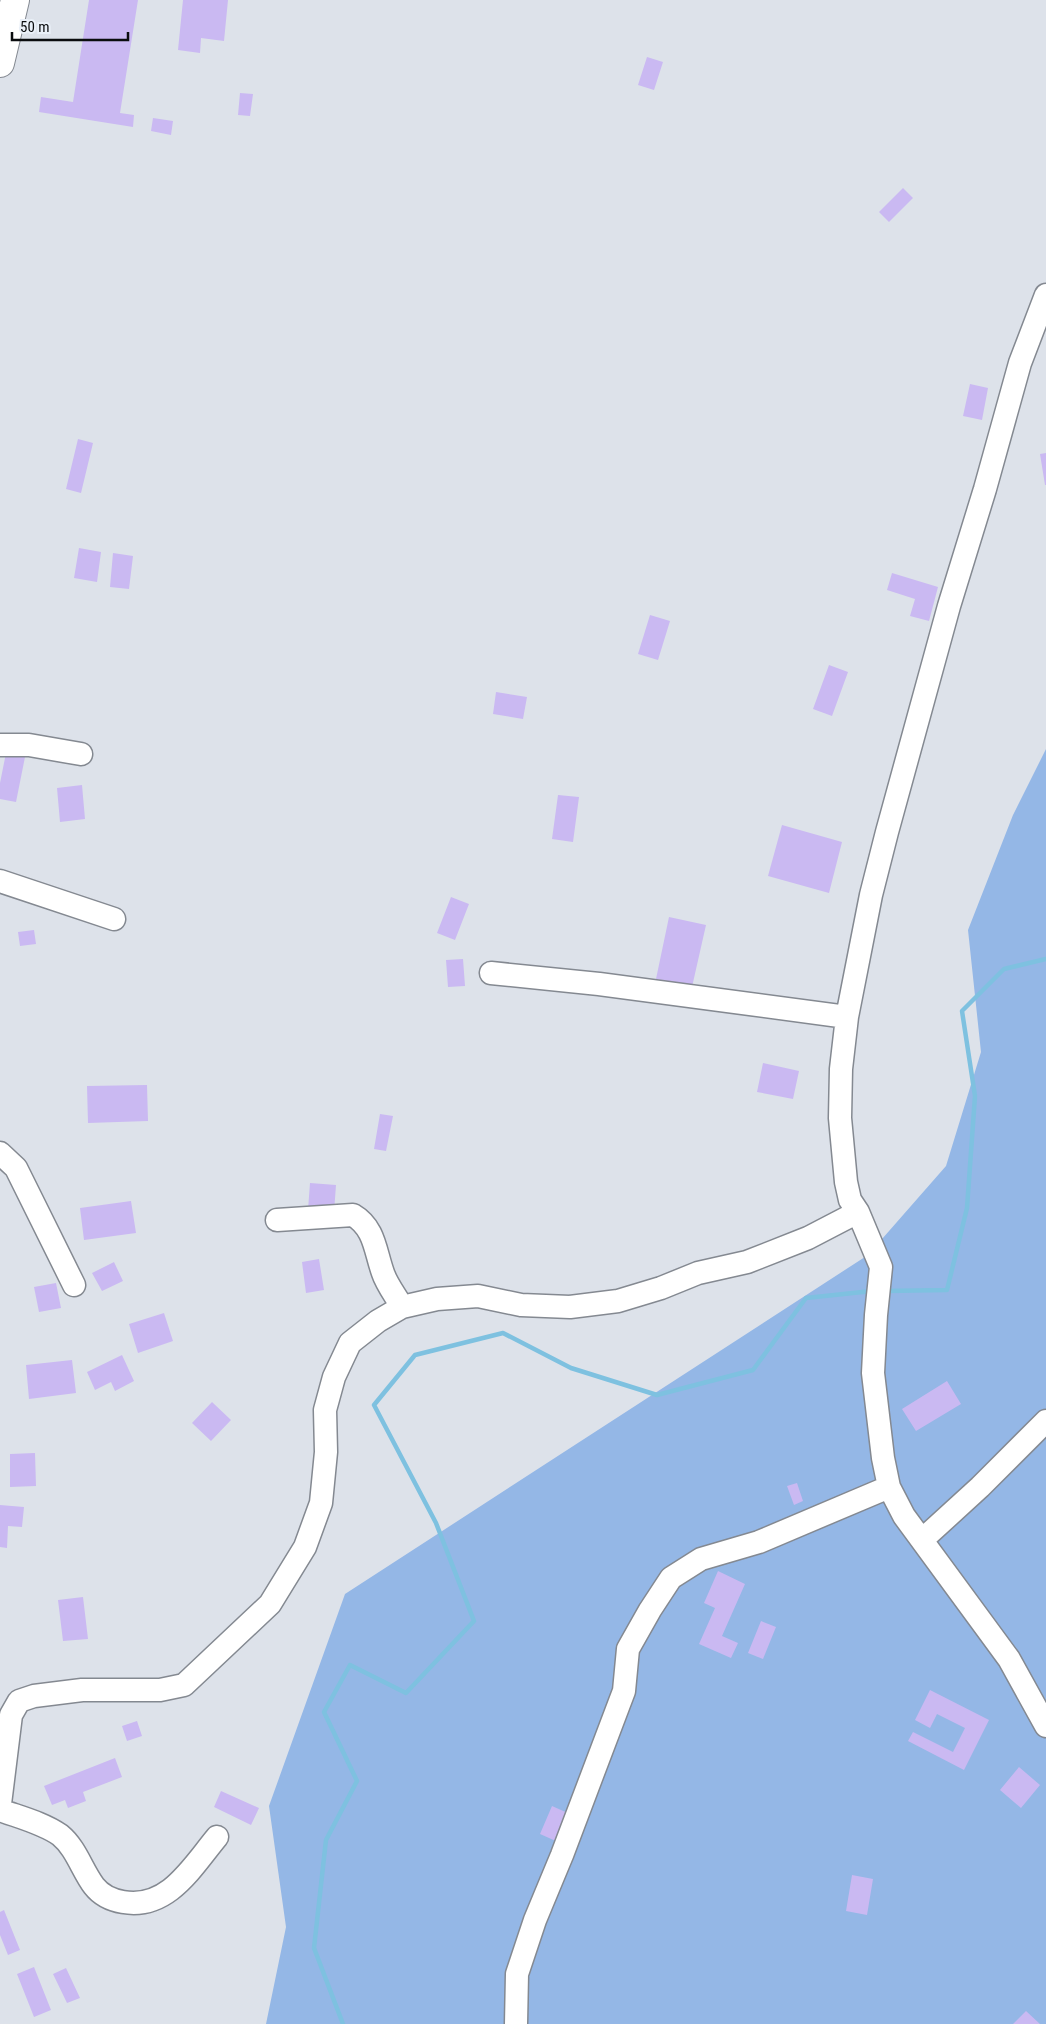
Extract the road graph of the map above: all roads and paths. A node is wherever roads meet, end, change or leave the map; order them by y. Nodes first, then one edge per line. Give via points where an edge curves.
1 (15, 0) edge
2 (0, 62) edge
3 (1046, 295) edge
4 (0, 745) edge
5 (81, 754) dead end
6 (0, 881) edge
7 (114, 919) dead end
8 (492, 973) dead end
9 (847, 1017) junction
10 (0, 1153) edge
11 (858, 1212) junction
12 (278, 1220) dead end
13 (74, 1285) dead end
14 (402, 1307) junction
15 (1046, 1421) edge
16 (889, 1487) junction
17 (922, 1540) junction
18 (1046, 1726) edge
19 (0, 1804) edge
20 (0, 1810) edge
21 (217, 1837) dead end
22 (516, 2024) edge

1 - 2 highway
3 - 9 street via 1020,363 949,606 882,850
4 - 5 street via 29,745
6 - 7 street
8 - 9 street
9 - 11 street via 840,1118 846,1182 850,1200
10 - 13 street via 16,1168
11 - 14 street via 808,1238 748,1262 698,1273 618,1301 570,1307 521,1305 478,1296
11 - 16 street via 881,1267 874,1373
12 - 14 street via 354,1216 363,1222 375,1244 383,1274
14 - 19 street via 350,1343 334,1377 325,1410 326,1452 321,1502 305,1548 270,1604 184,1685 160,1690 82,1690 19,1701 11,1715
15 - 17 street
16 - 17 street via 904,1516
16 - 22 street via 759,1542 701,1559 671,1578 628,1649 624,1691 517,1974
17 - 18 street via 1009,1659
20 - 21 street via 60,1835 94,1886 111,1900 134,1904 153,1901 173,1889

